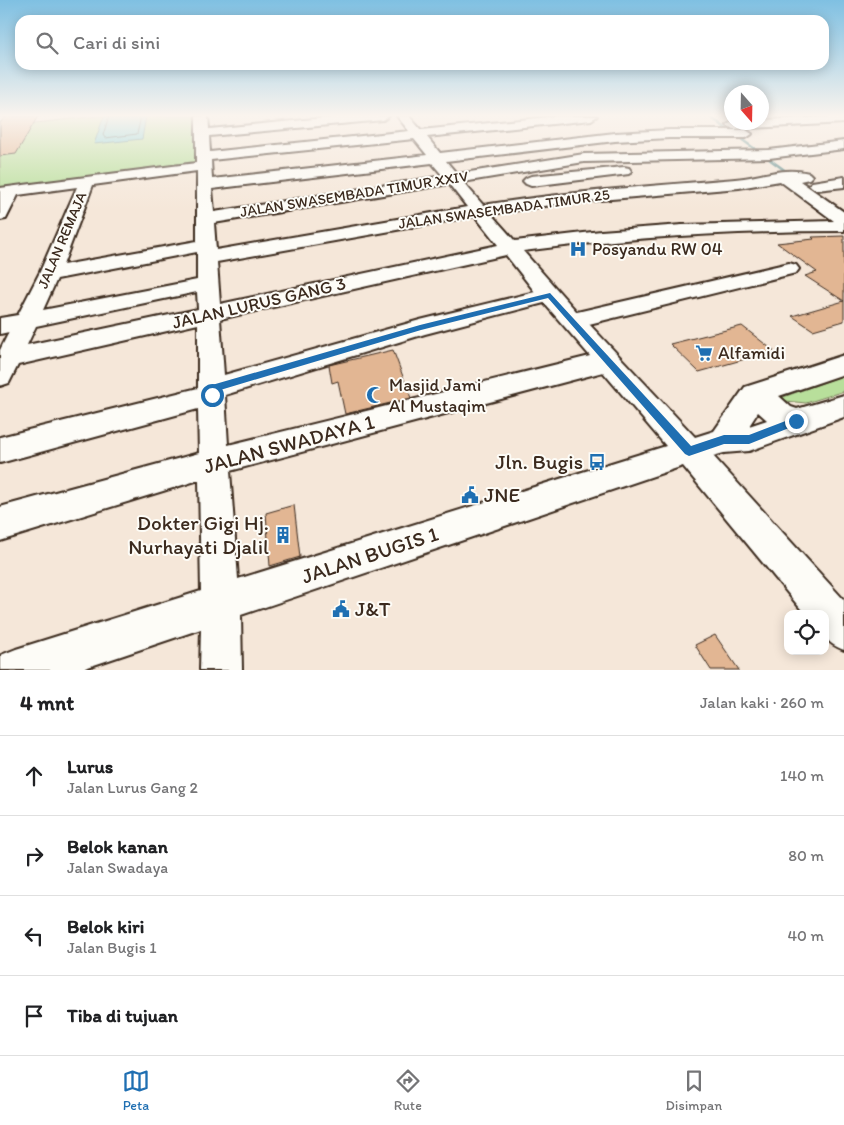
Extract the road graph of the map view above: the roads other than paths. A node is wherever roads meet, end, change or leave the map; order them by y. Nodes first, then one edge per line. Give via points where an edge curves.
1 (203, 147) edge
2 (338, 147) edge
3 (427, 147) edge
4 (523, 147) edge
5 (756, 147) edge
6 (824, 147) edge
7 (827, 147) edge
8 (764, 153) junction
9 (844, 154) edge
10 (435, 157) junction
11 (721, 164) dead end
12 (203, 170) junction
13 (799, 178) junction
14 (87, 182) junction
15 (844, 182) edge
16 (458, 185) junction
17 (6, 193) edge
18 (844, 204) edge
19 (480, 210) junction
20 (0, 215) edge
21 (205, 219) junction
22 (844, 220) edge
23 (844, 226) edge
24 (510, 248) junction
25 (206, 252) junction
26 (789, 269) dead end
27 (49, 274) junction
28 (208, 284) junction
29 (550, 295) junction
30 (210, 314) junction
31 (25, 321) junction
32 (572, 321) junction
33 (0, 326) edge
34 (608, 361) junction
35 (844, 364) edge
36 (4, 367) edge
37 (769, 389) junction
38 (212, 392) junction
39 (844, 406) edge
40 (796, 421) junction
41 (724, 440) junction
42 (0, 450) edge
43 (689, 451) junction
44 (214, 463) junction
45 (0, 524) edge
46 (221, 603) junction
47 (843, 626) edge
48 (16, 670) edge
49 (221, 670) edge

1 - 12 street
2 - 12 street
3 - 10 street
4 - 10 street
5 - 8 street
6 - 8 street, JALAN SWASEMBADA TIMUR XXIV
7 - 9 street
8 - 13 street
8 - 13 street
8 - 16 street, JALAN SWASEMBADA TIMUR XXIV via 584,158
10 - 12 street
10 - 16 street
11 - 16 street
12 - 14 street, JALAN REMAJA
12 - 21 street
13 - 15 street, JALAN SWASEMBADA TIMUR 25
13 - 18 street
13 - 19 street, JALAN SWASEMBADA TIMUR 25 via 574,198
13 - 22 street
14 - 17 street
14 - 27 street, JALAN REMAJA
16 - 19 street
16 - 21 street, JALAN SWASEMBADA TIMUR XXIV
17 - 20 street
19 - 24 street
19 - 25 street, JALAN SWASEMBADA TIMUR 25
21 - 25 street
23 - 24 street, JALAN LURUS GANG 3 via 704,229 564,240
24 - 29 street
24 - 30 street, JALAN LURUS GANG 3
25 - 27 street, JALAN SWASEMBADA TIMUR 25
25 - 28 street
26 - 32 street
27 - 31 street, JALAN REMAJA
28 - 30 street
28 - 31 street
29 - 32 street
29 - 38 street via 420,328
30 - 36 street, JALAN LURUS GANG 3
30 - 38 street
31 - 33 street
31 - 36 street, JALAN REMAJA
32 - 34 street
34 - 43 street
34 - 44 street, JALAN SWADAYA 1
35 - 37 street
37 - 40 street via 765,392 767,404
37 - 41 street via 751,398
38 - 42 street
38 - 44 street
39 - 40 street, JALAN BUGIS 1
40 - 41 street, JALAN BUGIS 1 via 749,439
41 - 43 street, JALAN BUGIS 1
43 - 46 street, JALAN BUGIS 1
43 - 47 street
44 - 45 street, JALAN SWADAYA 1
44 - 46 street
46 - 48 street, JALAN BUGIS 1
46 - 49 street

